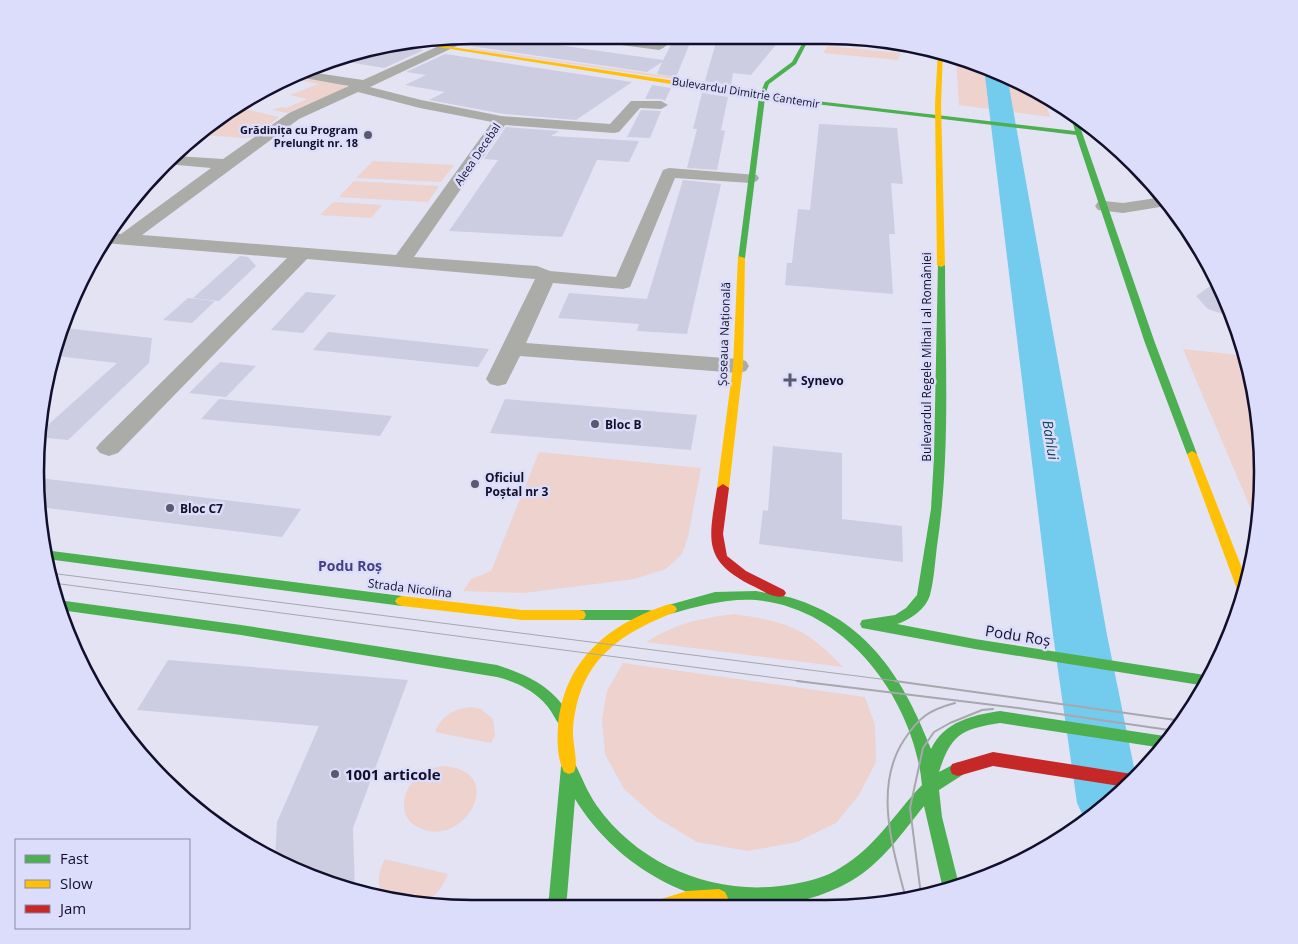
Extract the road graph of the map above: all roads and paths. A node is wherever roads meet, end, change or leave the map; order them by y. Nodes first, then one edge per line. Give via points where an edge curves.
1 (643, 44) edge
2 (662, 44) edge
3 (804, 44) edge
4 (450, 45) joint
5 (940, 59) edge
6 (308, 76) edge
7 (359, 86) junction
8 (763, 92) junction
9 (661, 105) dead end
10 (938, 114) junction
11 (501, 120) junction
12 (1075, 124) edge
13 (1078, 132) junction
14 (1094, 138) edge
15 (178, 161) edge
16 (226, 164) junction
17 (750, 178) junction
18 (1159, 202) edge
19 (1104, 206) junction
20 (116, 239) edge
21 (302, 254) junction
22 (401, 262) junction
23 (546, 277) junction
24 (512, 349) junction
25 (738, 366) junction
26 (498, 379) dead end
27 (109, 448) dead end
28 (52, 555) edge
29 (1237, 572) junction
30 (1241, 578) edge
31 (1240, 581) edge
32 (802, 604) junction
33 (65, 606) edge
34 (822, 614) junction
35 (654, 615) junction
36 (858, 622) junction
37 (1201, 679) edge
38 (565, 720) junction
39 (1159, 741) edge
40 (570, 772) junction
41 (930, 780) junction
42 (1124, 780) edge
43 (950, 882) edge
44 (759, 896) junction
45 (737, 898) junction
46 (557, 900) edge
47 (687, 900) edge
48 (767, 900) edge

1 - 2 street
3 - 8 main road via 794,64 767,83
4 - 7 street
4 - 8 main road, Bulevardul Dimitrie Cantemir
5 - 10 main road, Bulevardul Regele Mihai I al României
6 - 7 street, Aleea Decebal
7 - 11 street, Aleea Decebal via 420,104
7 - 16 street via 294,116
8 - 10 main road, Bulevardul Dimitrie Cantemir
8 - 17 main road, Șoseaua Națională
9 - 11 street via 636,104 614,129
10 - 13 main road, Bulevardul Dimitrie Cantemir
10 - 36 main road, Bulevardul Regele Mihai I al României via 940,427 937,509 923,596 915,608 900,620
11 - 22 street, Aleea Decebal
12 - 13 main road
13 - 14 main road, Bulevardul Dimitrie Cantemir
13 - 19 main road
15 - 16 street
16 - 20 street
17 - 23 street via 669,173 623,283
17 - 25 main road, Șoseaua Națională via 741,248
18 - 19 street via 1123,208
19 - 29 main road via 1150,343
20 - 21 street
21 - 22 street
21 - 27 street
22 - 23 street via 537,272
23 - 24 street
24 - 25 street
24 - 26 street
25 - 32 main road, Șoseaua Națională via 717,541 721,557 741,574
28 - 35 main road, Strada Nicolina via 522,615
29 - 30 main road
29 - 31 main road
32 - 34 main road
32 - 35 main road via 773,598 715,597 687,602
33 - 38 main road via 497,670 540,688 556,703
34 - 36 main road, Podu Roș
34 - 41 main road via 851,635 890,680 914,726
35 - 38 main road via 625,628 594,654 577,685
36 - 37 main road, Podu Roș
38 - 40 main road
39 - 41 main road via 1000,717 982,719 959,729 942,744
40 - 45 main road via 604,829 636,857 703,889
40 - 46 main road
41 - 42 main road via 971,763 993,759
41 - 43 main road via 934,814
41 - 44 main road via 878,848 853,870 828,884
44 - 45 main road
44 - 48 main road
45 - 47 main road

